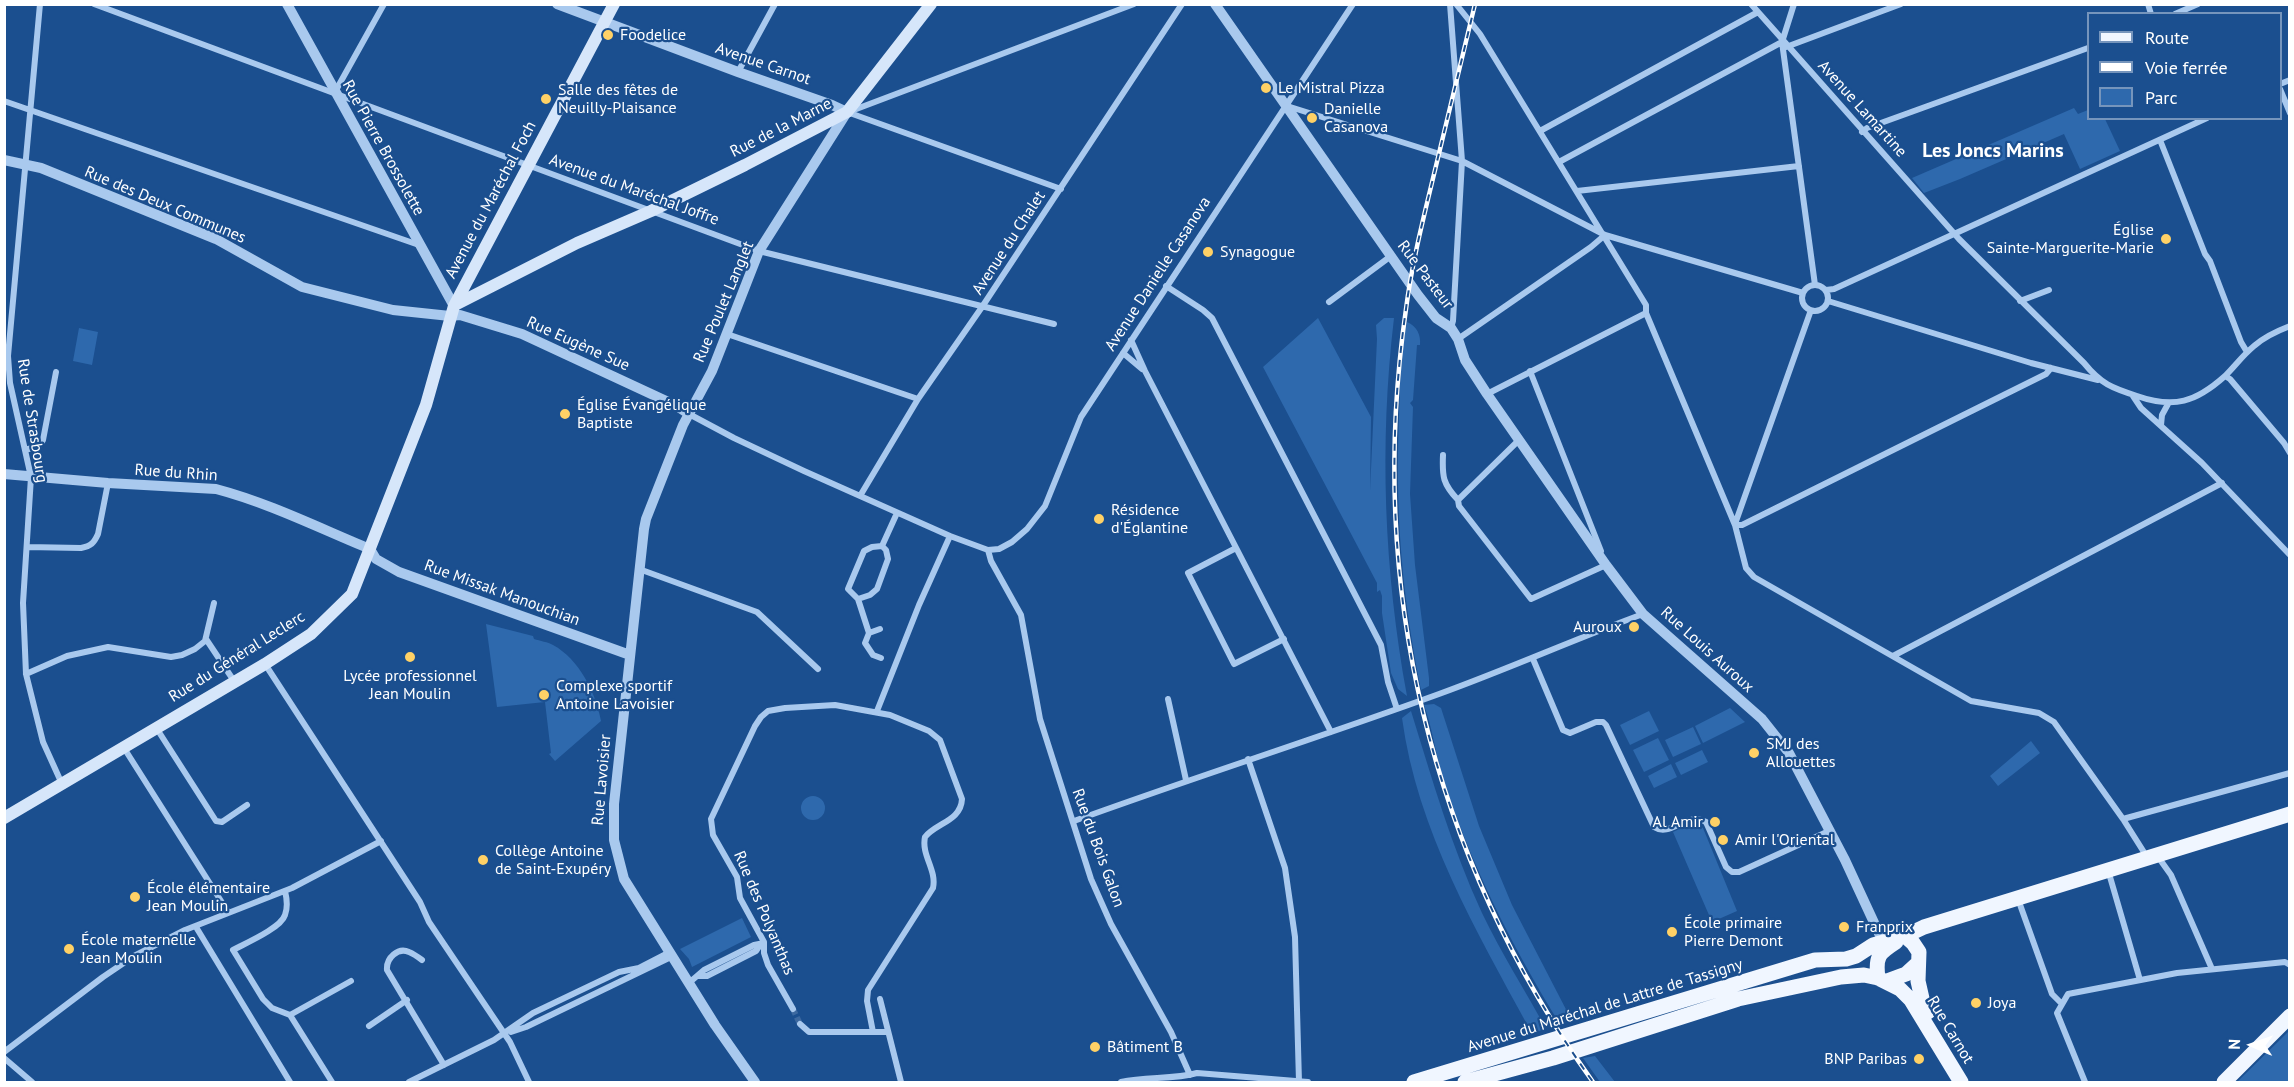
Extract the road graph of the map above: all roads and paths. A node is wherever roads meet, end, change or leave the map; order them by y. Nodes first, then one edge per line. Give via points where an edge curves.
1 (40, 4) edge
2 (94, 4) edge
3 (287, 4) edge
4 (384, 4) edge
5 (557, 4) edge
6 (614, 4) edge
7 (775, 4) edge
8 (931, 4) edge
9 (1134, 4) edge
10 (1182, 4) edge
11 (1215, 4) edge
12 (1353, 4) edge
13 (1450, 4) edge
14 (1456, 4) edge
15 (1751, 4) edge
16 (1794, 4) edge
17 (1901, 4) edge
18 (2198, 4) edge
19 (1758, 12) junction
20 (2180, 12) edge
21 (604, 22) junction
22 (1784, 44) junction
23 (2087, 48) edge
24 (738, 72) junction
25 (335, 92) junction
26 (2282, 94) edge
27 (4, 101) edge
28 (1286, 105) junction
29 (32, 110) junction
30 (847, 112) junction
31 (2289, 112) edge
32 (2202, 120) edge
33 (1540, 131) junction
34 (1862, 132) junction
35 (2160, 140) junction
36 (4, 160) edge
37 (1462, 161) junction
38 (1559, 162) junction
39 (27, 165) junction
40 (527, 165) junction
41 (1799, 166) junction
42 (1061, 189) junction
43 (1577, 191) junction
44 (651, 211) junction
45 (1954, 234) junction
46 (1605, 235) junction
47 (419, 246) junction
48 (759, 251) junction
49 (1392, 256) junction
50 (1815, 285) junction
51 (1166, 286) junction
52 (1826, 290) junction
53 (2049, 290) dead end
54 (1803, 293) junction
55 (1828, 301) junction
56 (2020, 301) junction
57 (1329, 302) dead end
58 (982, 307) junction
59 (1811, 310) junction
60 (452, 311) junction
61 (1646, 313) junction
62 (1054, 324) dead end
63 (2289, 326) edge
64 (1451, 328) junction
65 (727, 334) junction
66 (1458, 339) junction
67 (1131, 340) junction
68 (2247, 352) junction
69 (1123, 353) junction
70 (2051, 368) junction
71 (1145, 371) junction
72 (1530, 371) junction
73 (56, 372) dead end
74 (2225, 376) junction
75 (2098, 380) junction
76 (1487, 394) junction
77 (2133, 395) junction
78 (918, 399) junction
79 (2168, 404) junction
80 (689, 414) junction
81 (2162, 425) junction
82 (1519, 440) junction
83 (2287, 440) edge
84 (25, 450) junction
85 (2289, 453) edge
86 (1443, 455) dead end
87 (4, 474) edge
88 (31, 477) junction
89 (108, 483) junction
90 (2222, 483) junction
91 (860, 496) junction
92 (1458, 500) junction
93 (897, 513) junction
94 (1735, 525) junction
95 (950, 536) junction
96 (882, 546) junction
97 (27, 547) junction
98 (1236, 548) junction
99 (370, 549) junction
100 (988, 550) junction
101 (2289, 555) edge
102 (1606, 565) junction
103 (639, 570) junction
104 (858, 599) junction
105 (214, 603) dead end
106 (1643, 614) junction
107 (880, 629) dead end
108 (869, 633) junction
109 (206, 639) junction
110 (1284, 639) junction
111 (630, 655) junction
112 (1893, 656) junction
113 (881, 658) dead end
114 (1533, 659) junction
115 (265, 664) junction
116 (818, 669) dead end
117 (26, 674) junction
118 (234, 681) junction
119 (1168, 699) dead end
120 (1397, 709) junction
121 (877, 711) junction
122 (156, 727) junction
123 (1331, 732) junction
124 (124, 748) junction
125 (1248, 759) junction
126 (2289, 773) edge
127 (1186, 780) junction
128 (62, 784) junction
129 (247, 806) dead end
130 (2289, 813) edge
131 (4, 818) edge
132 (2123, 819) junction
133 (1074, 821) junction
134 (1829, 831) junction
135 (381, 841) junction
136 (2153, 856) junction
137 (2108, 870) junction
138 (285, 891) junction
139 (2017, 898) junction
140 (228, 912) junction
141 (196, 927) junction
142 (1905, 936) junction
143 (1883, 942) junction
144 (762, 944) junction
145 (672, 954) junction
146 (422, 960) dead end
147 (1918, 963) junction
148 (2289, 965) edge
149 (2212, 969) junction
150 (694, 979) junction
151 (1883, 979) junction
152 (2140, 980) junction
153 (351, 981) dead end
154 (880, 999) dead end
155 (407, 1000) junction
156 (2061, 1003) junction
157 (793, 1009) tunnel mouth
158 (290, 1015) junction
159 (2289, 1016) edge
160 (800, 1024) dead end
161 (369, 1026) dead end
162 (873, 1032) junction
163 (888, 1032) junction
164 (504, 1034) junction
165 (4, 1052) edge
166 (4, 1058) edge
167 (444, 1065) junction
168 (1190, 1075) junction
169 (1299, 1082) edge
170 (32, 1083) edge
171 (290, 1083) edge
172 (332, 1083) edge
173 (409, 1083) edge
174 (529, 1083) edge
175 (755, 1083) edge
176 (900, 1083) edge
177 (1121, 1083) edge
178 (1308, 1083) edge
179 (1414, 1083) edge
180 (1465, 1083) edge
181 (1961, 1083) edge
182 (1970, 1083) edge
183 (2085, 1083) edge
184 (2224, 1083) edge

1 - 29 street, Rue de Strasbourg
2 - 25 street, Avenue du Maréchal Joffre
3 - 25 street, Rue Pierre Brossolette
4 - 25 street
5 - 21 street, Avenue Carnot
6 - 21 main road, Avenue du Maréchal Foch
7 - 24 street
8 - 30 main road
9 - 30 street, Rue de la Marne
10 - 42 street, Avenue du Chalet
11 - 28 street, Rue Pasteur
12 - 28 street, Avenue Danielle Casanova
13 - 37 street
14 - 33 street via 1475,27
15 - 19 street, Avenue Lamartine
16 - 22 street
17 - 22 street
18 - 20 street
19 - 22 street, Avenue Lamartine
19 - 33 street
21 - 24 street, Avenue Carnot
21 - 40 main road, Avenue du Maréchal Foch
22 - 34 street, Avenue Lamartine
22 - 38 street
22 - 41 street
23 - 34 street
24 - 30 street, Avenue Carnot
25 - 40 street, Avenue du Maréchal Joffre
25 - 47 street, Rue Pierre Brossolette
26 - 31 street
27 - 29 street
28 - 37 street
28 - 49 street, Rue Pasteur
28 - 51 street, Avenue Danielle Casanova
29 - 39 street, Rue de Strasbourg
29 - 47 street
30 - 42 street, Avenue Carnot
30 - 44 main road, Rue de la Marne
30 - 48 street, Rue Poulet Langlet
32 - 35 street
33 - 38 street
34 - 45 street, Avenue Lamartine
35 - 45 street
35 - 68 street
36 - 39 street, Rue des Deux Communes
37 - 46 street
37 - 64 street
38 - 43 street
39 - 60 street, Rue des Deux Communes via 216,239 302,287 379,308
39 - 84 street, Rue de Strasbourg via 8,356
40 - 44 street, Avenue du Maréchal Joffre
40 - 60 main road, Avenue du Maréchal Foch
41 - 43 street
41 - 50 street
42 - 58 street, Avenue du Chalet
43 - 46 street
44 - 48 street, Avenue du Maréchal Joffre
44 - 60 main road, Rue de la Marne via 577,243
45 - 52 street
45 - 56 street, Avenue Lamartine
46 - 54 street
46 - 61 street via 1646,305
46 - 66 street
47 - 60 street, Rue Pierre Brossolette
48 - 58 street, Avenue du Maréchal Joffre
48 - 65 street, Rue Poulet Langlet
49 - 57 street
49 - 64 street, Rue Pasteur via 1436,318
50 - 52 street
50 - 54 street
51 - 67 street, Avenue Danielle Casanova
51 - 120 street via 1212,318 1381,645
52 - 55 street
53 - 56 street
54 - 59 street via 1804,304
55 - 59 street via 1821,309
55 - 70 street
56 - 75 street, Avenue Lamartine
58 - 62 street, Avenue du Maréchal Joffre
58 - 78 street, Avenue du Chalet
59 - 94 street
60 - 80 street, Rue Eugène Sue via 522,334
60 - 99 main road, Rue du Général Leclerc via 426,405
61 - 72 street
61 - 94 street
63 - 68 street via 2270,334
64 - 66 street, Rue Pasteur
65 - 78 street
65 - 80 street, Rue Poulet Langlet
66 - 76 street, Rue Pasteur via 1465,360
67 - 69 street, Avenue Danielle Casanova
67 - 71 street
68 - 74 street
69 - 71 street
69 - 100 street, Avenue Danielle Casanova via 1076,426 1045,506 1019,537 999,549
70 - 75 street
70 - 94 street via 2046,374 1795,499
71 - 98 street
72 - 76 street
72 - 102 street, Rue Louis Auroux
73 - 84 street via 43,440 39,446
74 - 79 street via 2187,401
74 - 83 street
75 - 77 street, Avenue Lamartine
76 - 82 street, Rue Pasteur
77 - 79 street
77 - 81 street, Avenue Lamartine
78 - 91 street, Avenue du Chalet
79 - 81 street
80 - 91 street
80 - 103 street, Rue Lavoisier via 644,525
81 - 90 street, Avenue Lamartine
82 - 92 street
82 - 102 street, Rue Pasteur
83 - 85 street
84 - 88 street, Rue de Strasbourg
86 - 92 street via 1445,487
87 - 88 street, Rue du Rhin
88 - 89 street, Rue du Rhin
88 - 97 street, Rue de Strasbourg
89 - 97 street via 98,534 89,547
89 - 99 street, Rue du Rhin via 216,489
90 - 101 street, Avenue Lamartine
90 - 112 street
91 - 93 street
92 - 102 street via 1531,598
93 - 95 street
93 - 96 street
94 - 112 street via 1746,568 1754,577
95 - 100 street
95 - 121 street
96 - 104 street via 888,559 876,589
96 - 104 street via 867,549 862,555 848,589
97 - 117 street, Rue de Strasbourg via 23,603
98 - 110 street
98 - 110 street via 1188,573 1234,664
99 - 111 street, Rue Missak Manouchian via 376,559 399,573
99 - 115 main road, Rue du Général Leclerc via 352,594 311,634
100 - 133 street, Rue du Bois Galon via 1021,615 1040,719
102 - 106 street, Rue Louis Auroux
103 - 111 street, Rue Lavoisier
103 - 116 street via 760,613
104 - 108 street
105 - 109 street
106 - 114 street
106 - 134 street, Rue Louis Auroux via 1762,719 1789,753
107 - 108 street
108 - 113 street via 865,643 873,655
109 - 117 street via 177,657 108,647 67,656
109 - 118 street
110 - 123 street
111 - 145 street, Rue Lavoisier via 614,804 614,840 624,879
112 - 132 street via 1971,700 2039,712 2054,722
114 - 120 street
114 - 134 street via 1563,730 1570,733 1596,722 1606,725 1654,827 1664,830 1692,818 1706,822 1726,867 1732,872
115 - 118 main road, Rue du Général Leclerc
115 - 135 street
117 - 128 street, Rue de Strasbourg via 43,742
118 - 122 main road, Rue du Général Leclerc
119 - 127 street
120 - 123 street
121 - 144 street, Rue des Polyanthas via 835,705 785,708 768,711 758,720 710,825 737,877 740,898
121 - 162 street, Rue des Polyanthas via 938,736 962,803 956,814 925,837 934,875 933,888 868,990
122 - 124 main road, Rue du Général Leclerc
122 - 129 street via 216,821 222,822
123 - 125 street
124 - 128 main road, Rue du Général Leclerc
124 - 140 street
125 - 127 street
125 - 169 street via 1285,868 1296,937
126 - 132 street
127 - 133 street
128 - 131 main road, Rue du Général Leclerc
130 - 136 main road, Avenue du Maréchal de Lattre de Tassigny
132 - 136 street
133 - 168 street, Rue du Bois Galon via 1091,879 1111,924 1171,1032
134 - 143 street, Rue Louis Auroux
135 - 138 street
135 - 164 street via 429,922
136 - 137 main road, Avenue du Maréchal de Lattre de Tassigny
136 - 149 street via 2172,875
137 - 139 main road, Avenue du Maréchal de Lattre de Tassigny
137 - 152 street
138 - 140 street
138 - 158 street via 285,916 279,924 233,950 263,999 272,1008
139 - 142 main road, Avenue du Maréchal de Lattre de Tassigny
139 - 156 street via 2052,994
140 - 141 street
141 - 165 street via 102,976
141 - 171 street
142 - 143 main road, Avenue du Maréchal de Lattre de Tassigny
142 - 147 main road via 1917,947
142 - 151 main road via 1880,954 1876,966
143 - 179 main road, Avenue du Maréchal de Lattre de Tassigny via 1853,957 1807,962
144 - 150 street via 704,970
144 - 157 street, Rue des Polyanthas
145 - 150 street, Rue Lavoisier
145 - 164 street via 618,972 533,1013
146 - 155 street via 401,950 386,963
147 - 151 main road via 1906,974
147 - 182 main road, Rue Carnot via 1924,1006
148 - 149 street via 2285,962
149 - 152 street
150 - 175 street, Rue Lavoisier via 715,1025
151 - 180 main road, Avenue du Maréchal de Lattre de Tassigny via 1864,975 1841,977 1738,999
151 - 181 main road, Rue Carnot via 1911,1000
152 - 156 street via 2068,994
153 - 158 street
154 - 163 street
155 - 161 street
155 - 167 street
156 - 183 street via 2057,1013 2060,1025
158 - 172 street
159 - 184 main road
160 - 162 street via 809,1032
162 - 163 street
163 - 176 street
164 - 167 street
164 - 174 street
166 - 170 street
167 - 173 street
168 - 169 street
168 - 177 street
169 - 178 street

